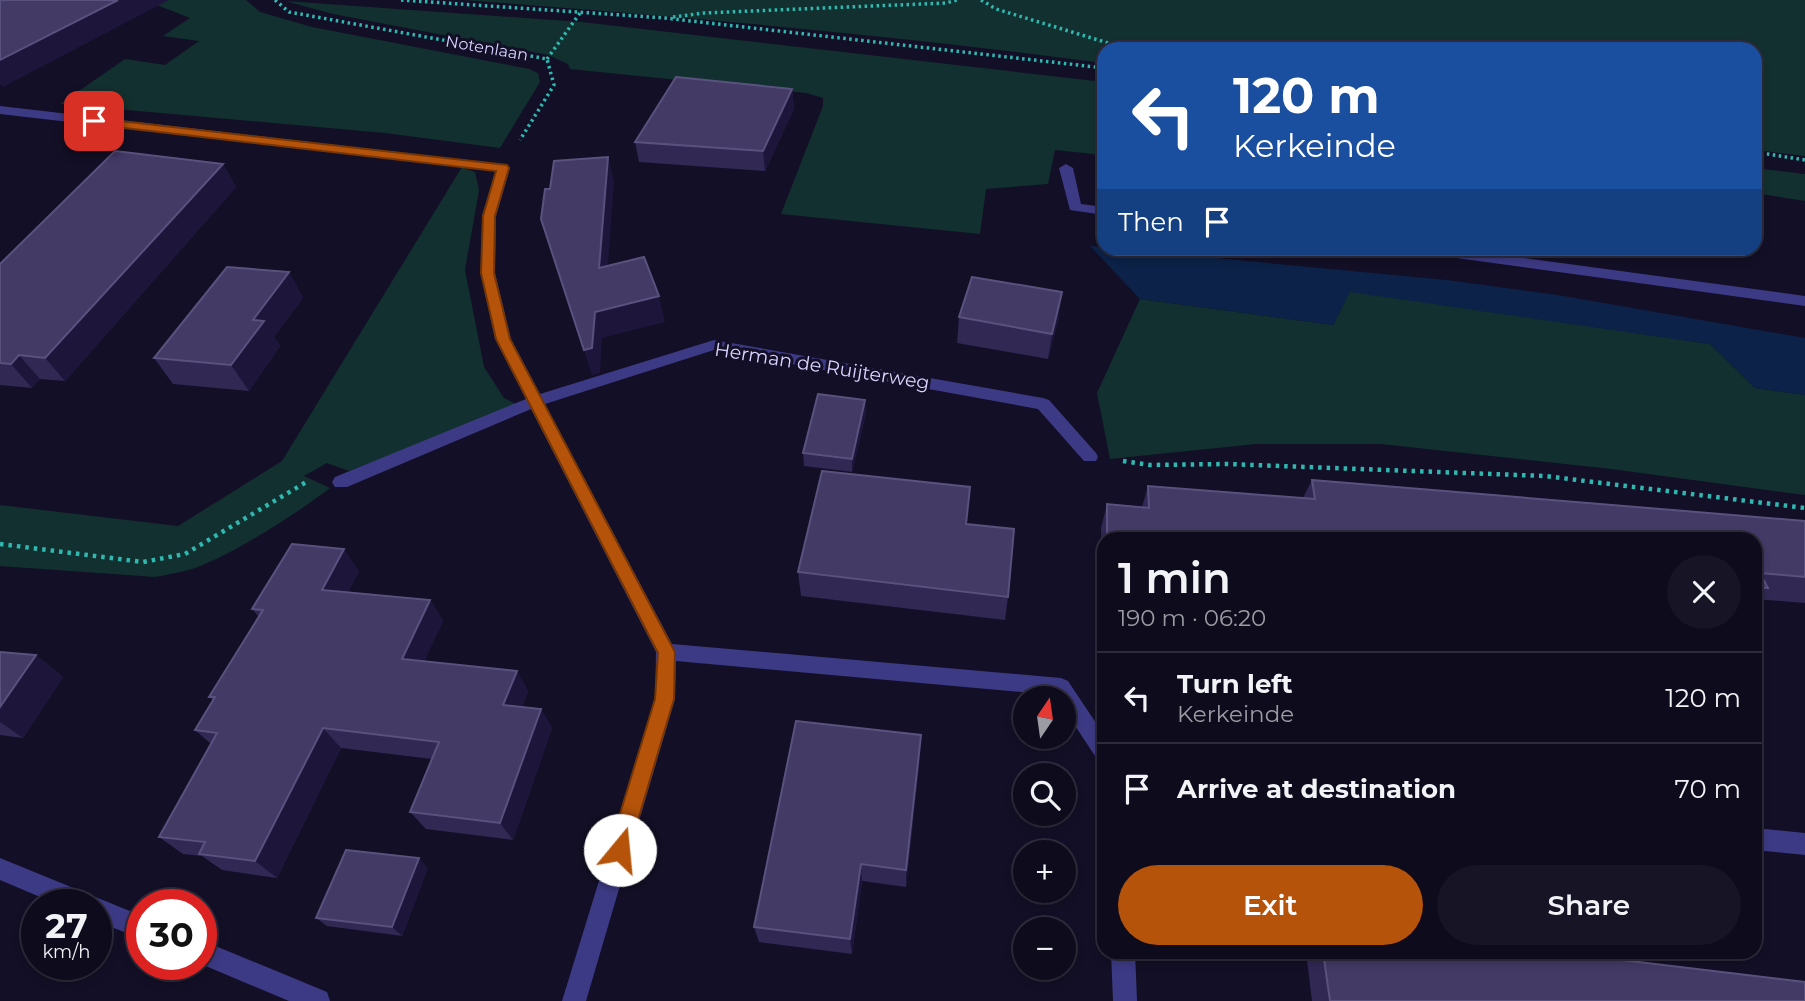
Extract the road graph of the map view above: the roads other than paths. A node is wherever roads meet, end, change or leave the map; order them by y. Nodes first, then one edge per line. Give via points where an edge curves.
1 (0, 110) edge
2 (1066, 168) dead end
3 (1097, 210) edge
4 (1472, 256) edge
5 (1805, 301) edge
6 (536, 401) junction
7 (1090, 457) road end
8 (341, 482) road end
9 (666, 652) junction
10 (1097, 741) edge
11 (1762, 840) edge
12 (1805, 844) edge
13 (0, 869) edge
14 (48, 889) edge
15 (217, 959) edge
16 (1123, 959) edge
17 (318, 1001) edge
18 (574, 1001) edge
19 (1125, 1001) edge

1 - 6 street via 503,168 489,216 488,273 503,339
2 - 3 street via 1075,207
4 - 5 street
6 - 7 street, Herman de Ruijterweg via 714,345 1043,404
6 - 8 street
6 - 9 street
9 - 10 street via 1061,687
9 - 18 street via 665,699
11 - 12 street
13 - 14 street
15 - 17 street
16 - 19 street

